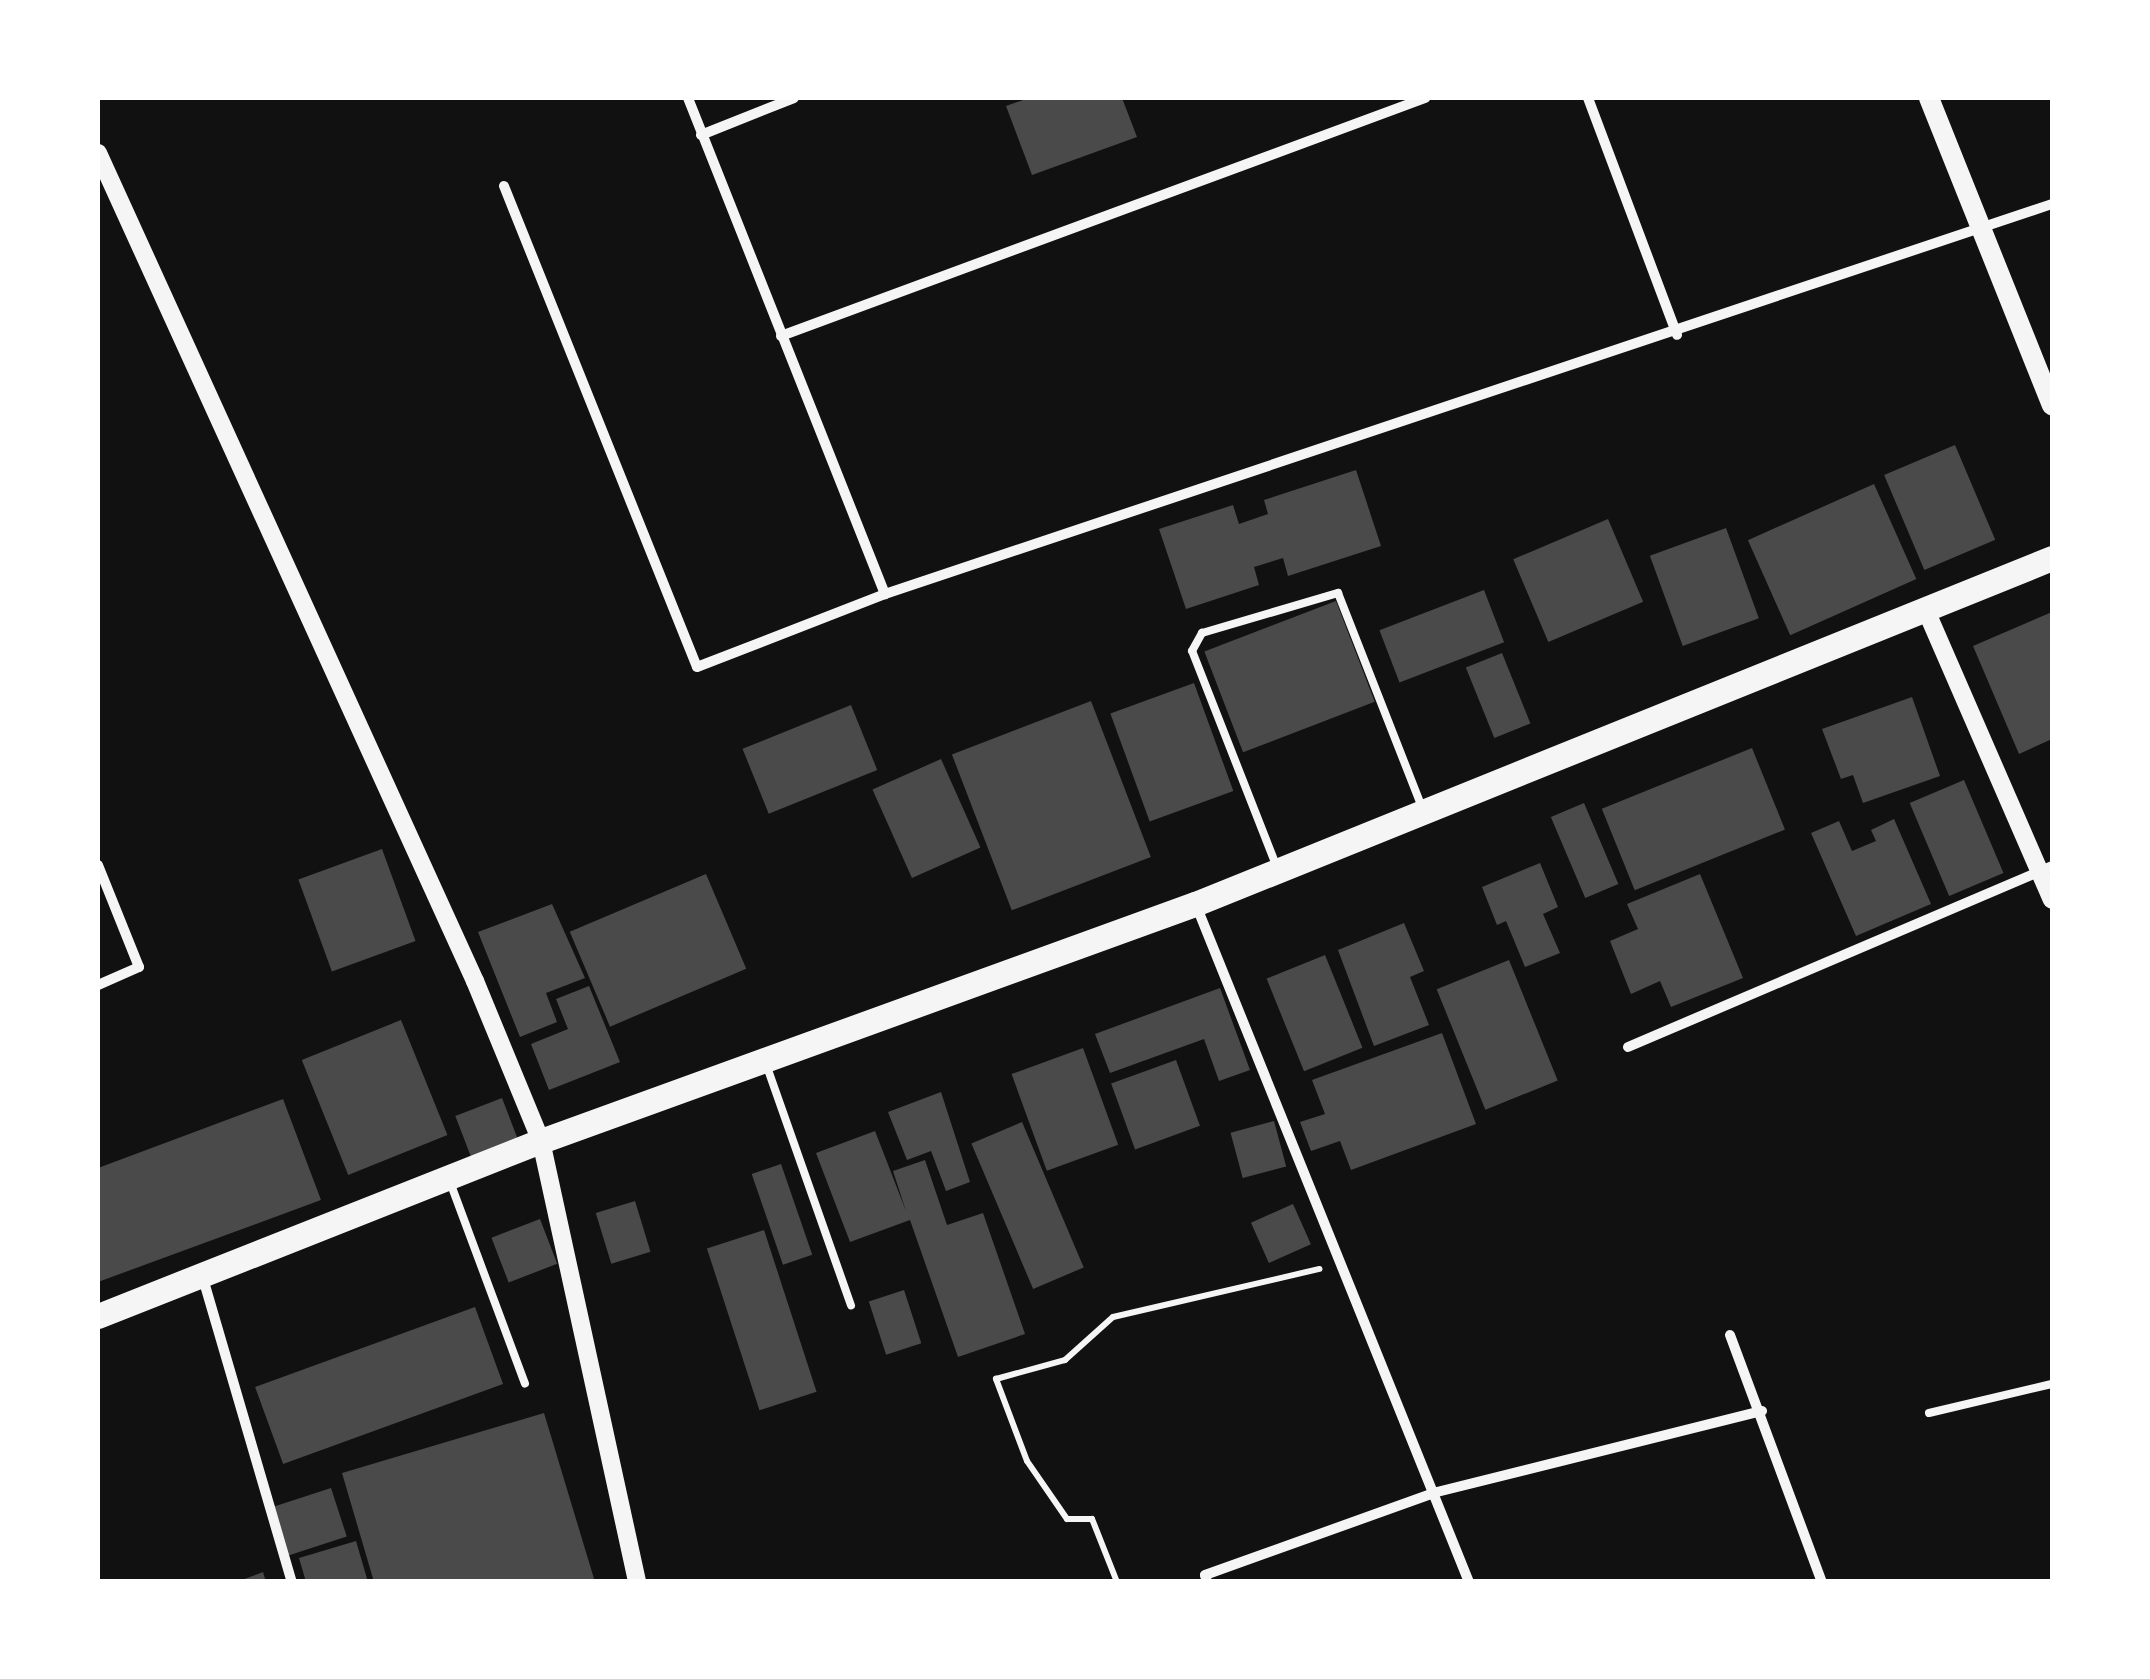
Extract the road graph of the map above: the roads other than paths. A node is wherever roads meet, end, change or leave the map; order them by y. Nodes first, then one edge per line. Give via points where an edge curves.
1 (688, 98) edge
2 (794, 98) edge
3 (1425, 98) edge
4 (1588, 98) edge
5 (1929, 98) edge
6 (701, 134) junction
7 (98, 153) edge
8 (504, 186) dead end
9 (2052, 204) edge
10 (1983, 229) junction
11 (1677, 335) junction
12 (782, 336) junction
13 (2052, 405) edge
14 (2052, 558) edge
15 (886, 594) junction
16 (1925, 608) junction
17 (1423, 812) junction
18 (98, 865) edge
19 (2044, 869) edge
20 (1278, 870) junction
21 (2052, 900) edge
22 (1196, 904) junction
23 (98, 985) edge
24 (1628, 1046) dead end
25 (765, 1059) junction
26 (541, 1141) junction
27 (449, 1178) junction
28 (202, 1275) junction
29 (851, 1305) dead end
30 (98, 1316) edge
31 (1730, 1335) dead end
32 (525, 1384) dead end
33 (2052, 1384) edge
34 (1762, 1411) junction
35 (1929, 1413) dead end
36 (1438, 1492) junction
37 (292, 1582) edge
38 (637, 1582) edge
39 (1207, 1582) edge
40 (1469, 1582) edge
41 (1822, 1582) edge

1 - 6 street
2 - 6 street
3 - 12 street
4 - 11 street
5 - 10 main road
6 - 12 street
7 - 26 street via 475,981
8 - 15 street via 697,668
9 - 10 street
10 - 11 street
10 - 13 main road
11 - 15 street
12 - 15 street
14 - 16 main road
16 - 17 main road
16 - 19 street
17 - 20 main road
17 - 20 lane via 1344,598 1325,592 1202,633 1192,651
18 - 23 street via 139,967
19 - 21 street
19 - 24 street
20 - 22 main road
22 - 25 main road
22 - 36 street
25 - 26 main road
25 - 29 lane
26 - 27 main road
26 - 38 street
27 - 28 main road
27 - 32 lane
28 - 30 main road
28 - 37 street
31 - 34 street
33 - 35 lane
34 - 36 street
34 - 41 street
36 - 39 street via 1205,1575
36 - 40 street

